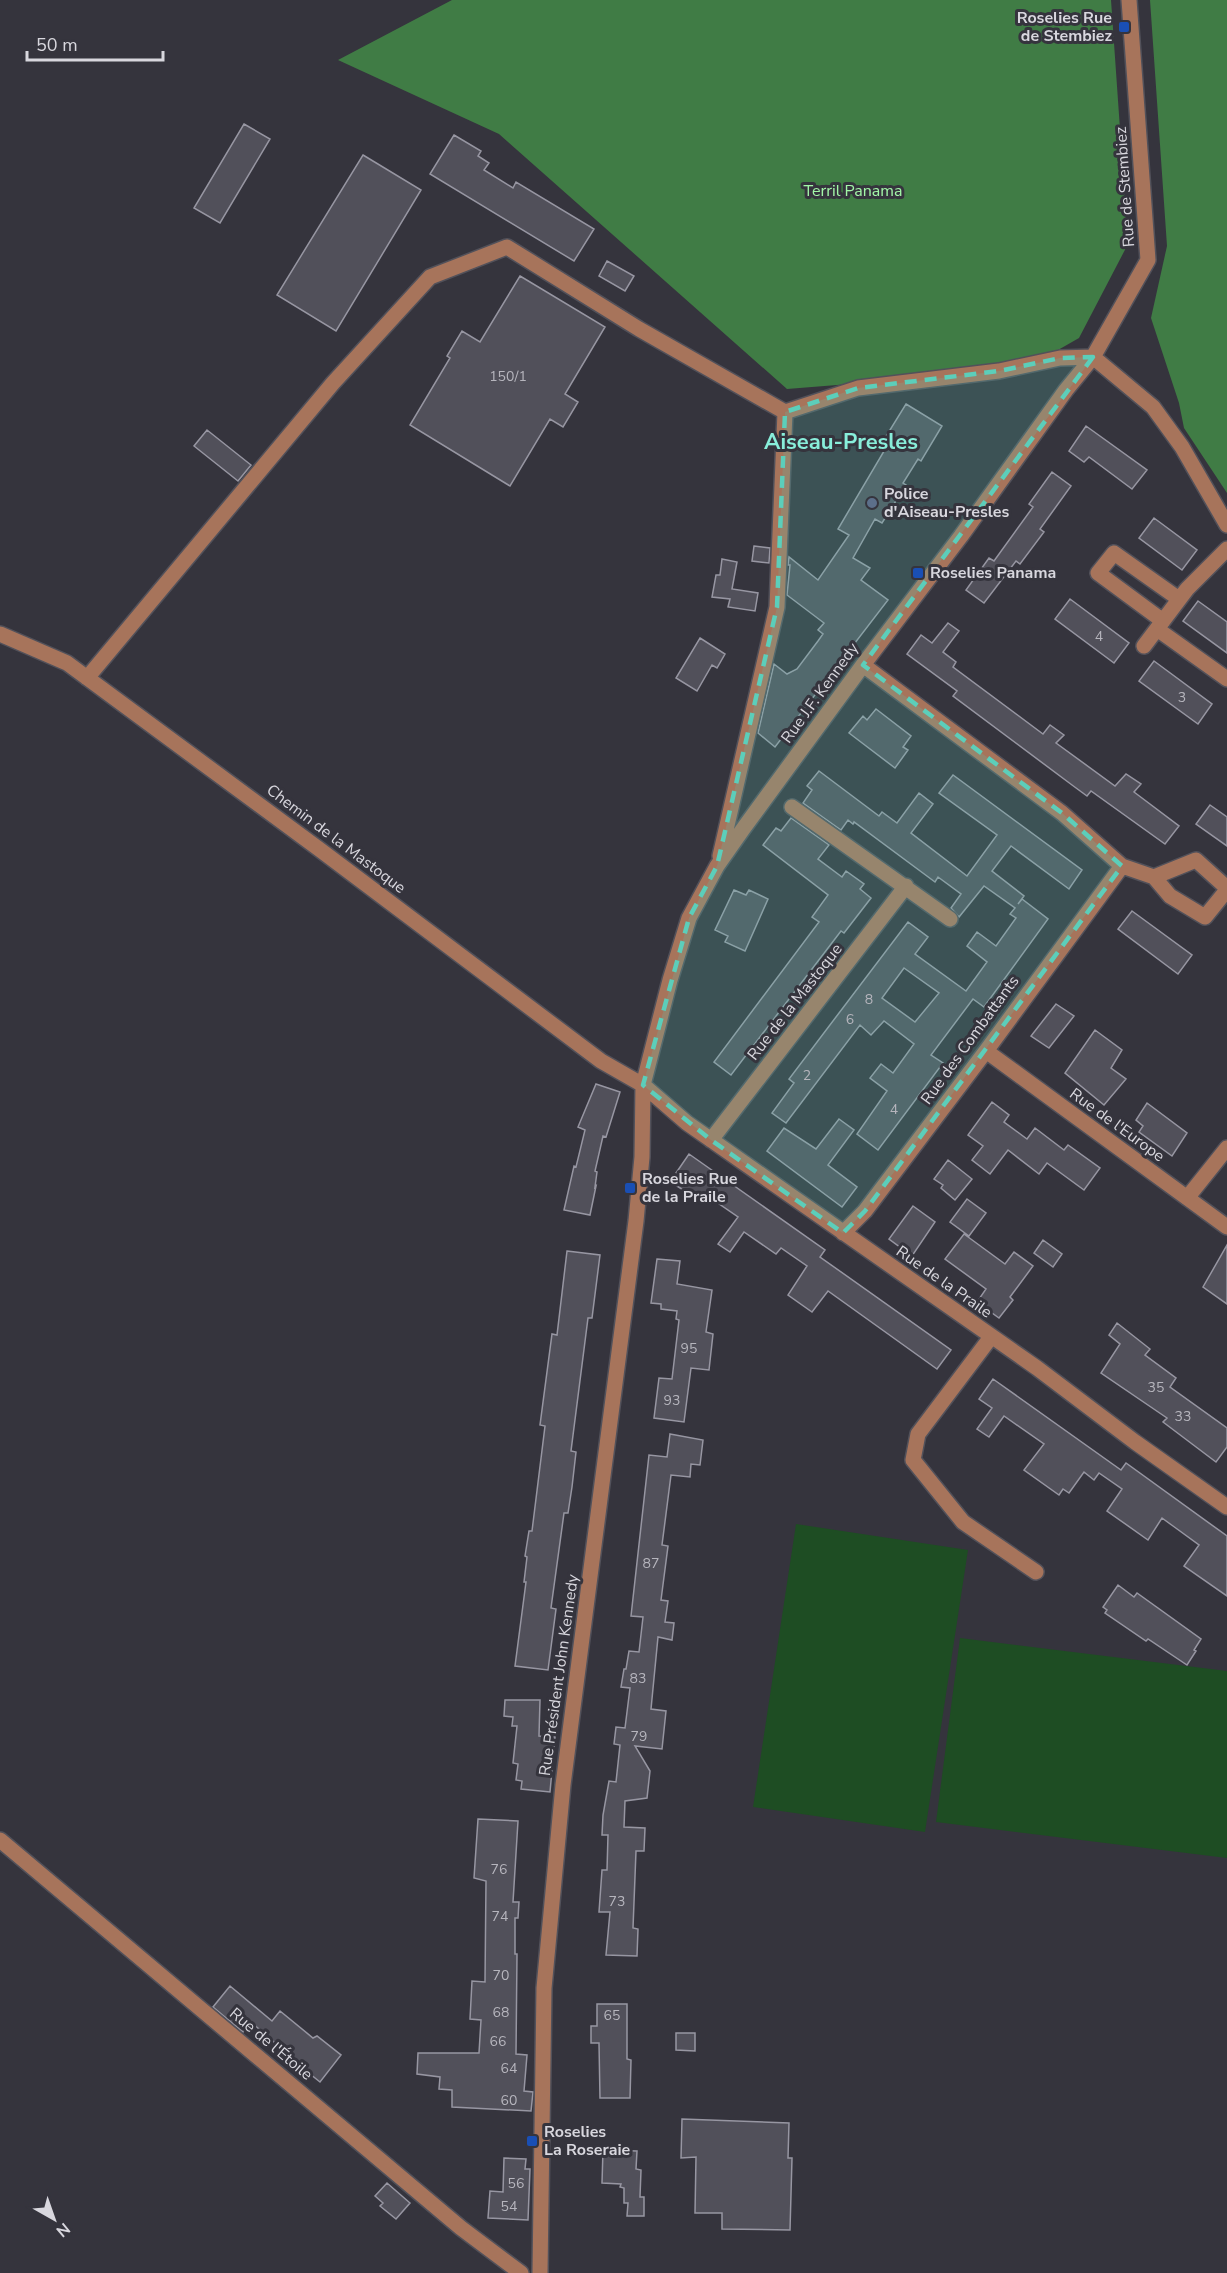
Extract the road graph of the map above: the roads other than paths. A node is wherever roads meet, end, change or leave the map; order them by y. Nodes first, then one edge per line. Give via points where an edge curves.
1 (1129, 0) edge
2 (1093, 357) junction
3 (785, 412) junction
4 (1227, 525) edge
5 (1227, 549) edge
6 (1179, 599) junction
7 (1160, 625) junction
8 (0, 634) edge
9 (1144, 646) dead end
10 (863, 665) junction
11 (87, 678) junction
12 (1227, 679) edge
13 (792, 807) dead end
14 (717, 866) junction
15 (1122, 866) junction
16 (1154, 877) junction
17 (906, 886) junction
18 (1227, 889) edge
19 (950, 918) dead end
20 (986, 1051) junction
21 (644, 1085) junction
22 (711, 1140) junction
23 (1227, 1148) edge
24 (1187, 1198) junction
25 (1227, 1227) edge
26 (843, 1233) junction
27 (991, 1337) junction
28 (1227, 1507) edge
29 (1036, 1572) dead end
30 (0, 1840) edge
31 (521, 2273) edge
32 (540, 2273) edge

1 - 2 street, Rue de Stembiez via 1148,260
2 - 3 street via 1060,358 999,371 858,388
2 - 4 street via 1153,407 1182,447
2 - 10 street, Rue J.F. Kennedy
3 - 11 street via 639,329 507,247 429,277 333,383
3 - 14 street via 777,607
5 - 6 street
6 - 7 street
6 - 7 street via 1114,553 1098,573
7 - 9 street
7 - 12 street
8 - 11 street, Chemin de la Mastoque via 67,663
10 - 14 street, Rue J.F. Kennedy
10 - 15 street via 1062,813
11 - 21 street, Chemin de la Mastoque via 601,1061
13 - 17 street
14 - 21 street, Rue J.F. Kennedy via 689,918
15 - 16 street
15 - 20 street, Rue des Combattants
16 - 18 street via 1196,860
16 - 18 street via 1170,896 1205,917
17 - 19 street
17 - 22 street, Rue de la Mastoque
20 - 24 street, Rue de l'Europe
20 - 26 street, Rue des Combattants via 865,1211
21 - 22 street, Rue de la Praile
21 - 32 street, Rue Président John Kennedy via 636,1221 563,1785 544,1988
22 - 26 street, Rue de la Praile
23 - 24 street
24 - 25 street, Rue de l'Europe
26 - 27 street, Rue de la Praile
27 - 28 street, Rue de la Praile
27 - 29 street via 918,1434 913,1460 963,1522
30 - 31 street, Rue de l'Étoile via 460,2228

